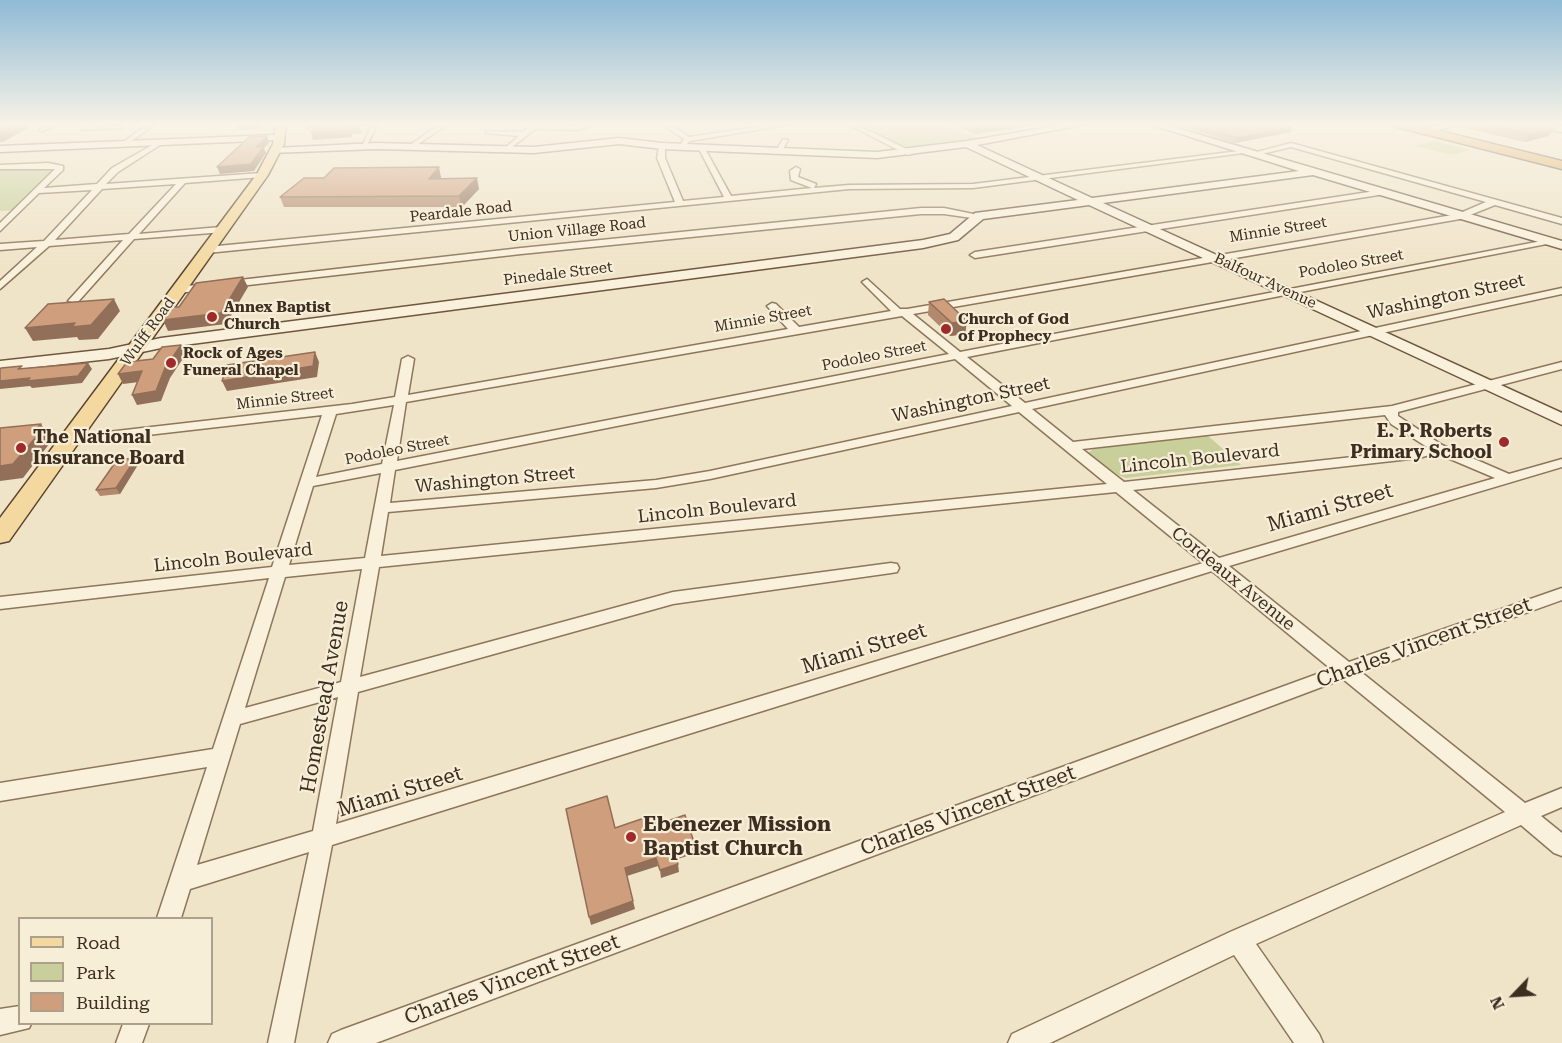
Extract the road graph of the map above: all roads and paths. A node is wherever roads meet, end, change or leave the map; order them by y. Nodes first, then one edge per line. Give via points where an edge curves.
1 (57, 173) edge
2 (112, 173) edge
3 (667, 173) edge
4 (715, 173) edge
5 (794, 173) edge
6 (1027, 173) edge
7 (1091, 173) edge
8 (1307, 173) edge
9 (1314, 173) edge
10 (1389, 173) edge
11 (262, 175) joint
12 (1040, 179) junction
13 (183, 180) junction
14 (99, 186) junction
15 (812, 188) junction
16 (39, 190) junction
17 (1382, 192) junction
18 (729, 199) junction
19 (1093, 202) junction
20 (1494, 202) junction
21 (680, 204) junction
22 (979, 216) junction
23 (1460, 216) junction
24 (1562, 221) edge
25 (1147, 227) junction
26 (0, 228) edge
27 (221, 230) junction
28 (133, 237) junction
29 (47, 243) junction
30 (1557, 244) edge
31 (0, 247) edge
32 (207, 250) junction
33 (975, 255) dead end
34 (1212, 257) junction
35 (867, 282) dead end
36 (0, 286) edge
37 (178, 290) junction
38 (1286, 291) junction
39 (1562, 291) edge
40 (74, 301) edge
41 (772, 306) dead end
42 (900, 312) junction
43 (795, 330) junction
44 (1372, 331) junction
45 (134, 350) junction
46 (956, 355) junction
47 (408, 359) dead end
48 (1562, 365) edge
49 (0, 366) edge
50 (1485, 384) junction
51 (400, 399) junction
52 (1020, 408) junction
53 (1392, 410) junction
54 (330, 411) junction
55 (1562, 420) edge
56 (69, 440) junction
57 (1070, 446) junction
58 (1437, 448) junction
59 (1562, 463) edge
60 (389, 467) junction
61 (1509, 479) junction
62 (308, 483) junction
63 (1120, 487) junction
64 (382, 508) junction
65 (3, 526) edge
66 (374, 563) junction
67 (1215, 565) junction
68 (891, 568) dead end
69 (278, 572) junction
70 (1562, 594) edge
71 (0, 603) edge
72 (1345, 671) junction
73 (348, 687) junction
74 (232, 719) junction
75 (220, 756) junction
76 (0, 792) edge
77 (1562, 796) edge
78 (1524, 815) junction
79 (322, 840) junction
80 (1562, 846) edge
81 (181, 881) junction
82 (169, 917) edge
83 (1238, 940) junction
84 (18, 1019) edge
85 (0, 1022) edge
86 (135, 1025) edge
87 (129, 1043) edge
88 (281, 1043) edge
89 (341, 1043) edge
90 (1020, 1043) edge
91 (1310, 1043) edge

1 - 16 street
2 - 14 street
3 - 21 street
4 - 18 street
5 - 15 street via 794,178
6 - 12 street, Balfour Avenue
7 - 12 street, Peardale Road
8 - 19 street
9 - 17 street
10 - 20 street, Peardale Road
11 - 13 street
11 - 27 main road, Wulff Road
12 - 15 street, Peardale Road via 954,187
12 - 19 street, Balfour Avenue
13 - 14 street
13 - 28 street
14 - 16 street
14 - 29 street
15 - 18 street, Peardale Road
16 - 26 street
17 - 23 street
17 - 25 street
18 - 21 street, Peardale Road
19 - 22 street
19 - 25 street, Balfour Avenue
20 - 23 street, Minnie Street
20 - 24 street, Peardale Road
21 - 32 street, Peardale Road
22 - 37 street, Union Village Road via 921,211
22 - 45 street, Pinedale Street via 954,237 923,244 171,341
23 - 30 street
23 - 34 street, Minnie Street
25 - 33 street
25 - 34 street, Balfour Avenue
27 - 28 street
27 - 32 main road, Wulff Road
28 - 29 street
28 - 40 street
29 - 31 street
29 - 36 street
30 - 38 street, Podoleo Street
32 - 37 main road, Wulff Road
34 - 38 street, Balfour Avenue
34 - 42 street, Minnie Street
35 - 42 street, Cordeaux Avenue
37 - 45 main road, Wulff Road
38 - 44 street, Balfour Avenue
38 - 46 street, Podoleo Street
39 - 44 street, Washington Street
41 - 43 street
42 - 43 street, Minnie Street
42 - 46 street, Cordeaux Avenue
43 - 51 street, Minnie Street
44 - 50 street, Balfour Avenue
44 - 52 street, Washington Street
45 - 49 street, Pinedale Street
45 - 56 main road, Wulff Road
46 - 52 street, Cordeaux Avenue
46 - 60 street, Podoleo Street
47 - 51 street, Homestead Avenue
48 - 50 street
50 - 53 street
50 - 55 street, Balfour Avenue
51 - 54 street, Minnie Street
51 - 60 street, Homestead Avenue
52 - 57 street, Cordeaux Avenue
52 - 64 street, Washington Street via 656,484
53 - 57 street
53 - 58 street via 1391,417 1396,422
54 - 56 street, Minnie Street
54 - 62 street
56 - 65 main road, Wulff Road
57 - 63 street, Cordeaux Avenue
58 - 61 street
58 - 63 street, Lincoln Boulevard via 1391,458
59 - 61 street, Miami Street
60 - 62 street, Podoleo Street
60 - 64 street, Homestead Avenue
61 - 67 street, Miami Street
62 - 69 street
63 - 66 street, Lincoln Boulevard
63 - 67 street, Cordeaux Avenue
64 - 66 street, Homestead Avenue
66 - 69 street, Lincoln Boulevard
66 - 73 street, Homestead Avenue
67 - 72 street, Cordeaux Avenue
67 - 79 street, Miami Street
68 - 73 street via 673,598
69 - 71 street, Lincoln Boulevard
69 - 74 street
70 - 72 street, Charles Vincent Street
72 - 78 street, Cordeaux Avenue
72 - 89 street, Charles Vincent Street
73 - 74 street
73 - 79 street, Homestead Avenue
74 - 75 street
75 - 76 street
75 - 81 street
77 - 78 street
78 - 80 street, Cordeaux Avenue
78 - 83 street
79 - 81 street, Miami Street
79 - 88 street, Homestead Avenue
81 - 82 street
83 - 90 street
83 - 91 street
84 - 85 street
86 - 87 street

